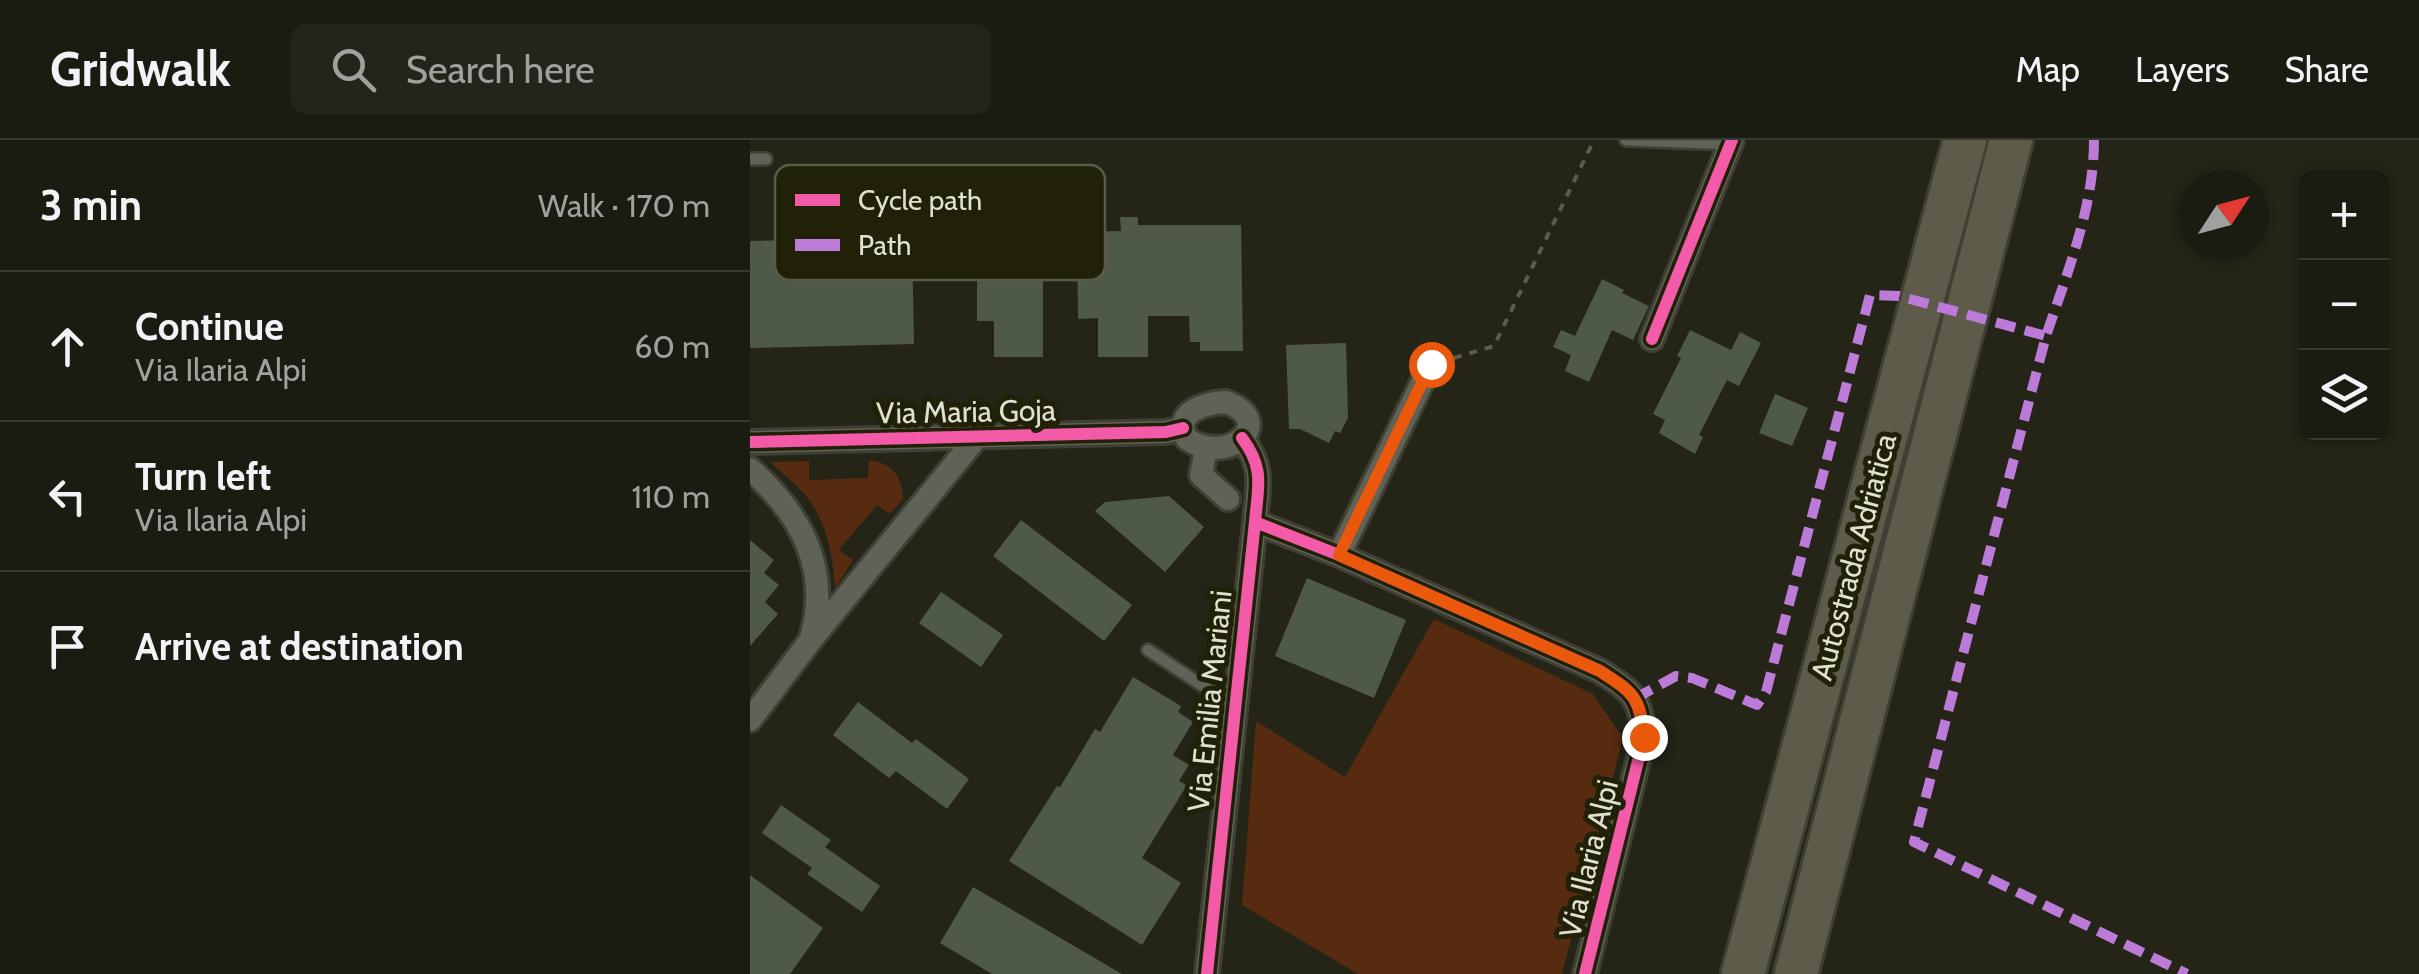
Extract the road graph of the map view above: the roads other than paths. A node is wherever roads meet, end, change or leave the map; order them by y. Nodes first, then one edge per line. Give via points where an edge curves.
1 (1626, 140) edge
2 (1965, 140) edge
3 (2011, 140) edge
4 (1731, 142) edge
5 (766, 158) dead end
6 (750, 159) edge
7 (1652, 338) dead end
8 (1431, 364) road end
9 (1183, 428) junction
10 (977, 437) junction
11 (1242, 438) junction
12 (750, 442) edge
13 (1206, 449) junction
14 (750, 470) edge
15 (1228, 499) dead end
16 (1255, 522) junction
17 (1339, 555) junction
18 (810, 641) junction
19 (1148, 650) dead end
20 (1234, 706) junction
21 (750, 720) edge
22 (1207, 974) edge
23 (1585, 974) edge
24 (1743, 974) edge
25 (1796, 974) edge

1 - 4 lane
2 - 24 highway, Autostrada Adriatica
3 - 25 highway, Autostrada Adriatica
4 - 7 street
5 - 6 lane
8 - 17 street
9 - 10 street, Via Maria Goja
9 - 11 street via 1190,412 1226,402 1250,422
9 - 13 street via 1187,439
10 - 12 street, Via Maria Goja
10 - 18 street
11 - 13 street
11 - 16 street, Via Emilia Mariani via 1256,456
13 - 15 street via 1201,475
14 - 18 street via 784,502 812,555 818,604
16 - 17 street, Via Ilaria Alpi
16 - 20 street, Via Emilia Mariani
17 - 23 street, Via Ilaria Alpi via 1600,671 1627,689 1641,709 1637,771
18 - 21 street
19 - 20 lane
20 - 22 street, Via Emilia Mariani

